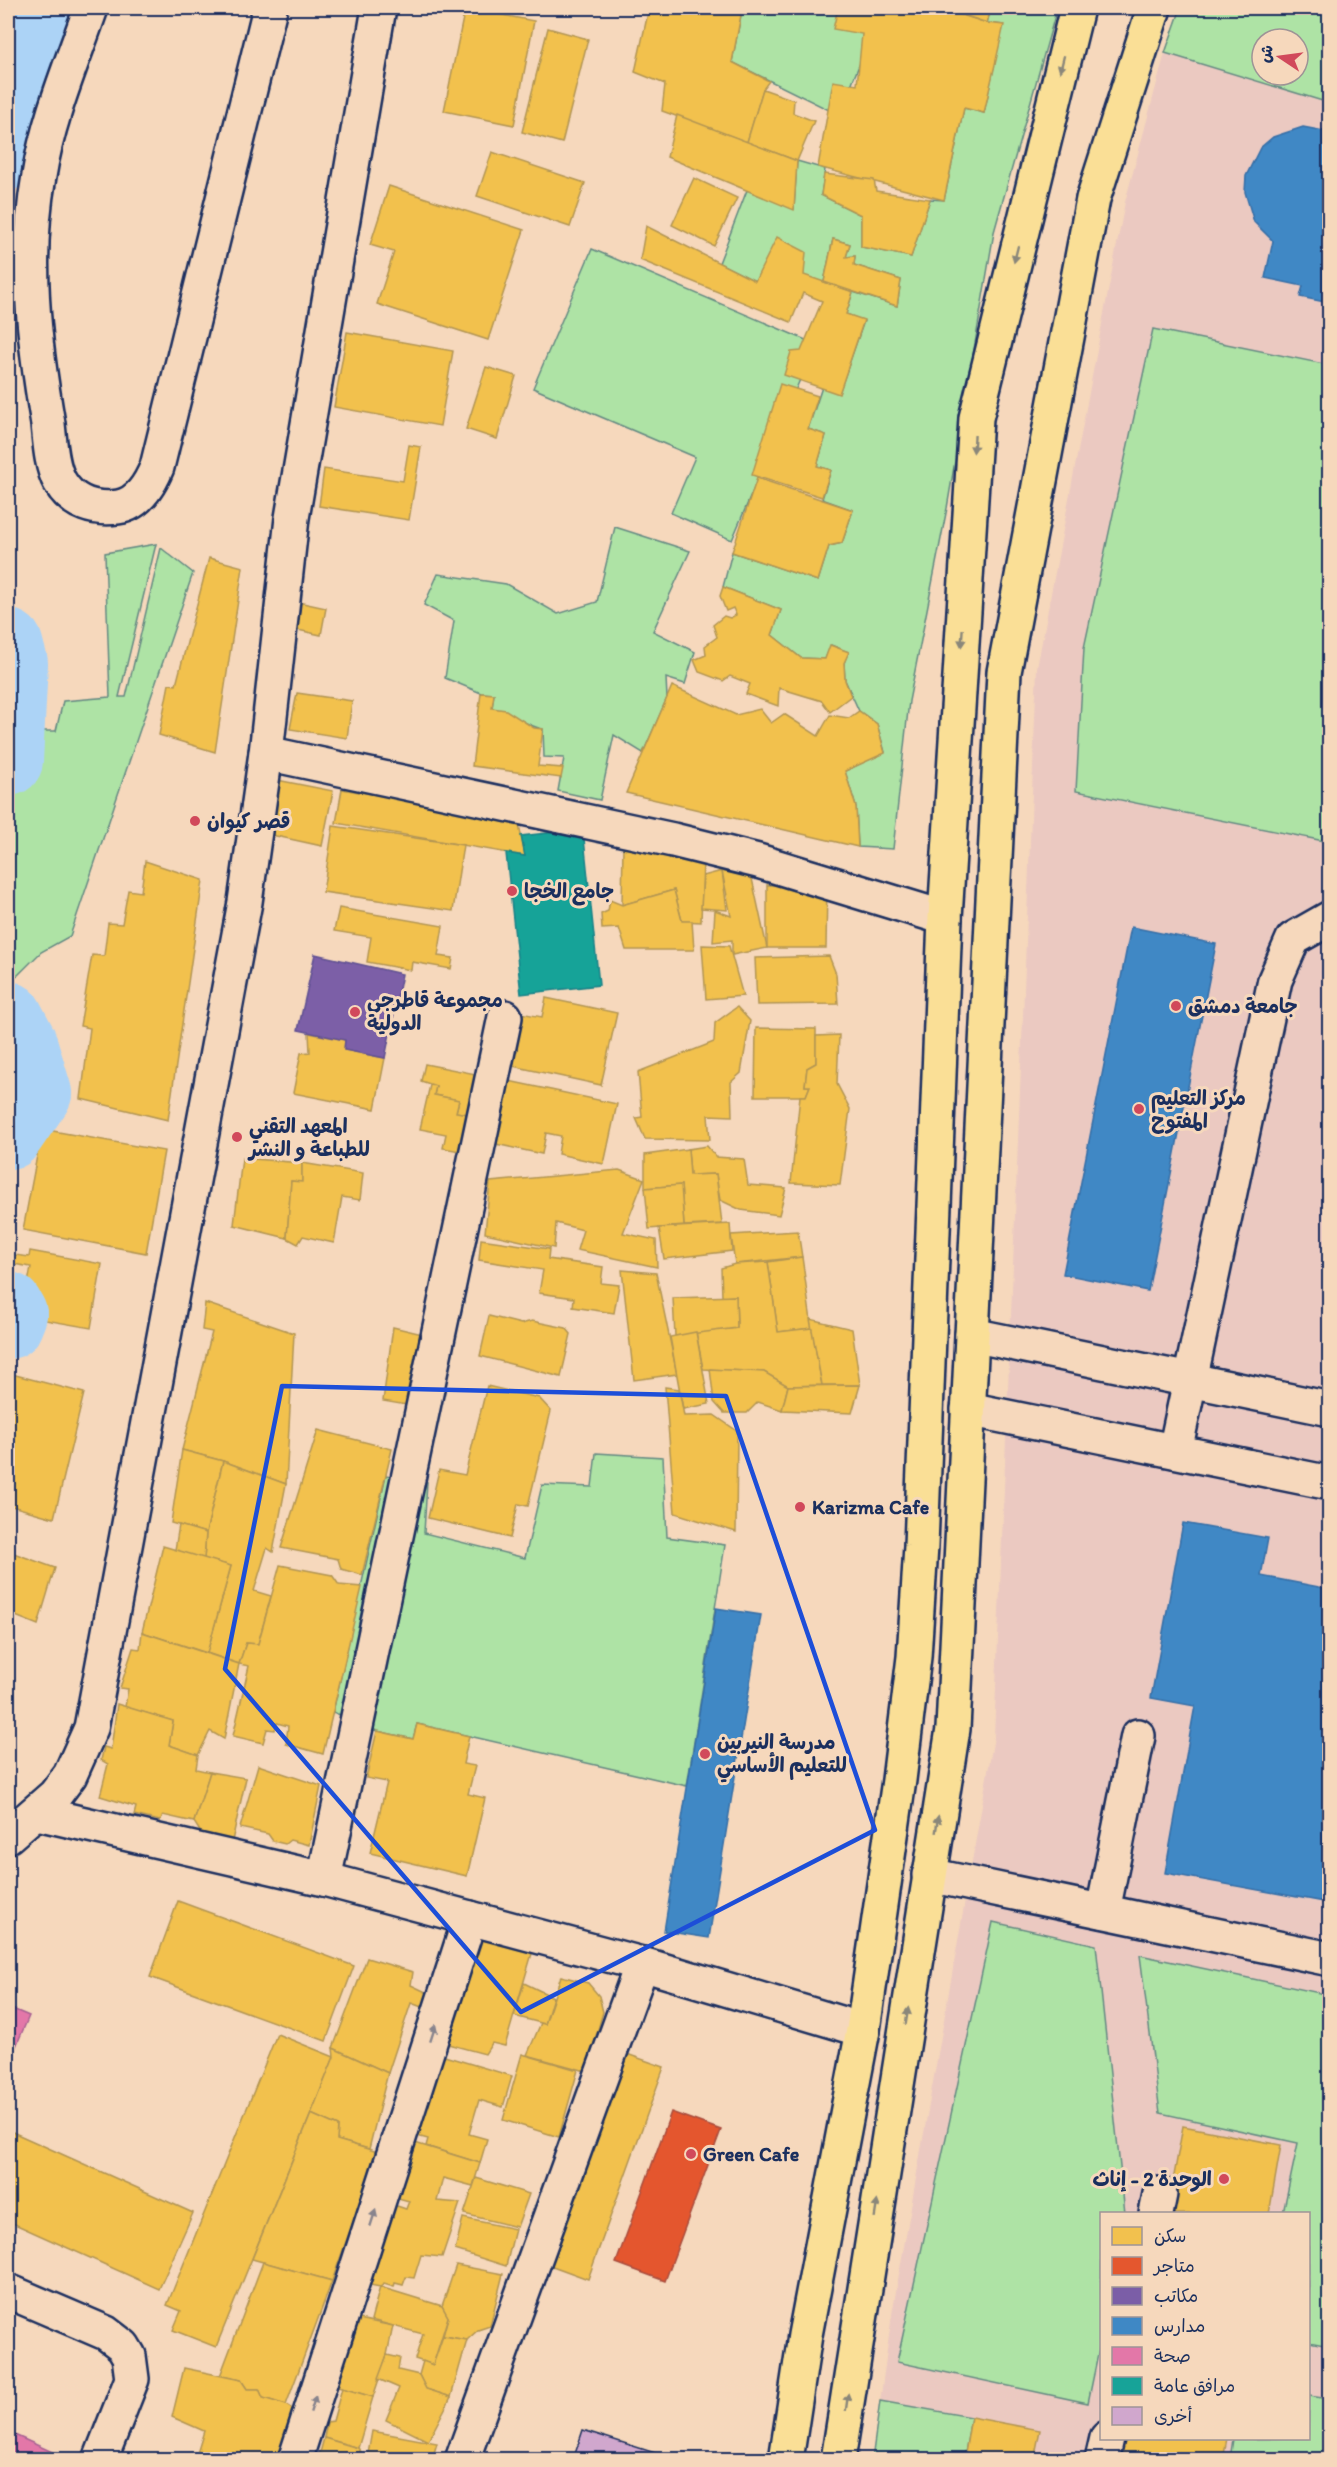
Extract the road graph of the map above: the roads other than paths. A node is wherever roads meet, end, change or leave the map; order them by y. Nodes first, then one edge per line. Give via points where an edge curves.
1 (91, 8) edge
2 (270, 8) edge
3 (379, 8) edge
4 (1077, 8) edge
5 (1154, 8) edge
6 (266, 753) junction
7 (945, 918) junction
8 (1329, 918) edge
9 (505, 1017) dead end
10 (972, 1335) junction
11 (1190, 1380) junction
12 (968, 1409) junction
13 (1329, 1409) edge
14 (1174, 1451) junction
15 (1329, 1483) edge
16 (1138, 1737) dead end
17 (37, 1813) junction
18 (8, 1836) edge
19 (929, 1875) junction
20 (324, 1879) junction
21 (1103, 1911) junction
22 (470, 1918) junction
23 (1329, 1959) edge
24 (642, 1964) junction
25 (863, 2030) junction
26 (8, 2291) edge
27 (1107, 2440) edge
28 (100, 2460) edge
29 (295, 2460) edge
30 (462, 2460) edge
31 (786, 2460) edge
32 (838, 2460) edge
33 (1102, 2460) edge

1 - 2 street via 54,112 39,176 31,242 32,308 39,373 59,481 70,496 104,509 122,506 138,497 157,466
3 - 6 street via 292,518
4 -> 7 main road via 976,418
5 - 10 main road via 1093,199 1004,672
6 - 7 street via 673,840 758,861
6 - 17 street via 245,902 91,1728 70,1775
7 - 25 main road via 914,1657
8 - 11 street via 1293,939 1275,980
9 - 20 street
10 - 11 street
10 - 12 main road
11 - 13 street
11 - 14 street
12 - 14 street
19 -> 12 main road via 953,1729
14 - 15 street
16 - 21 street
17 - 18 street
17 - 20 street
19 - 21 street
32 -> 19 main road
20 - 22 street
21 - 23 street
22 - 24 street
29 -> 22 street
24 - 25 street
24 - 30 street
25 - 31 main road via 805,2335
26 - 28 street via 106,2333 129,2355 132,2379
27 - 33 street

